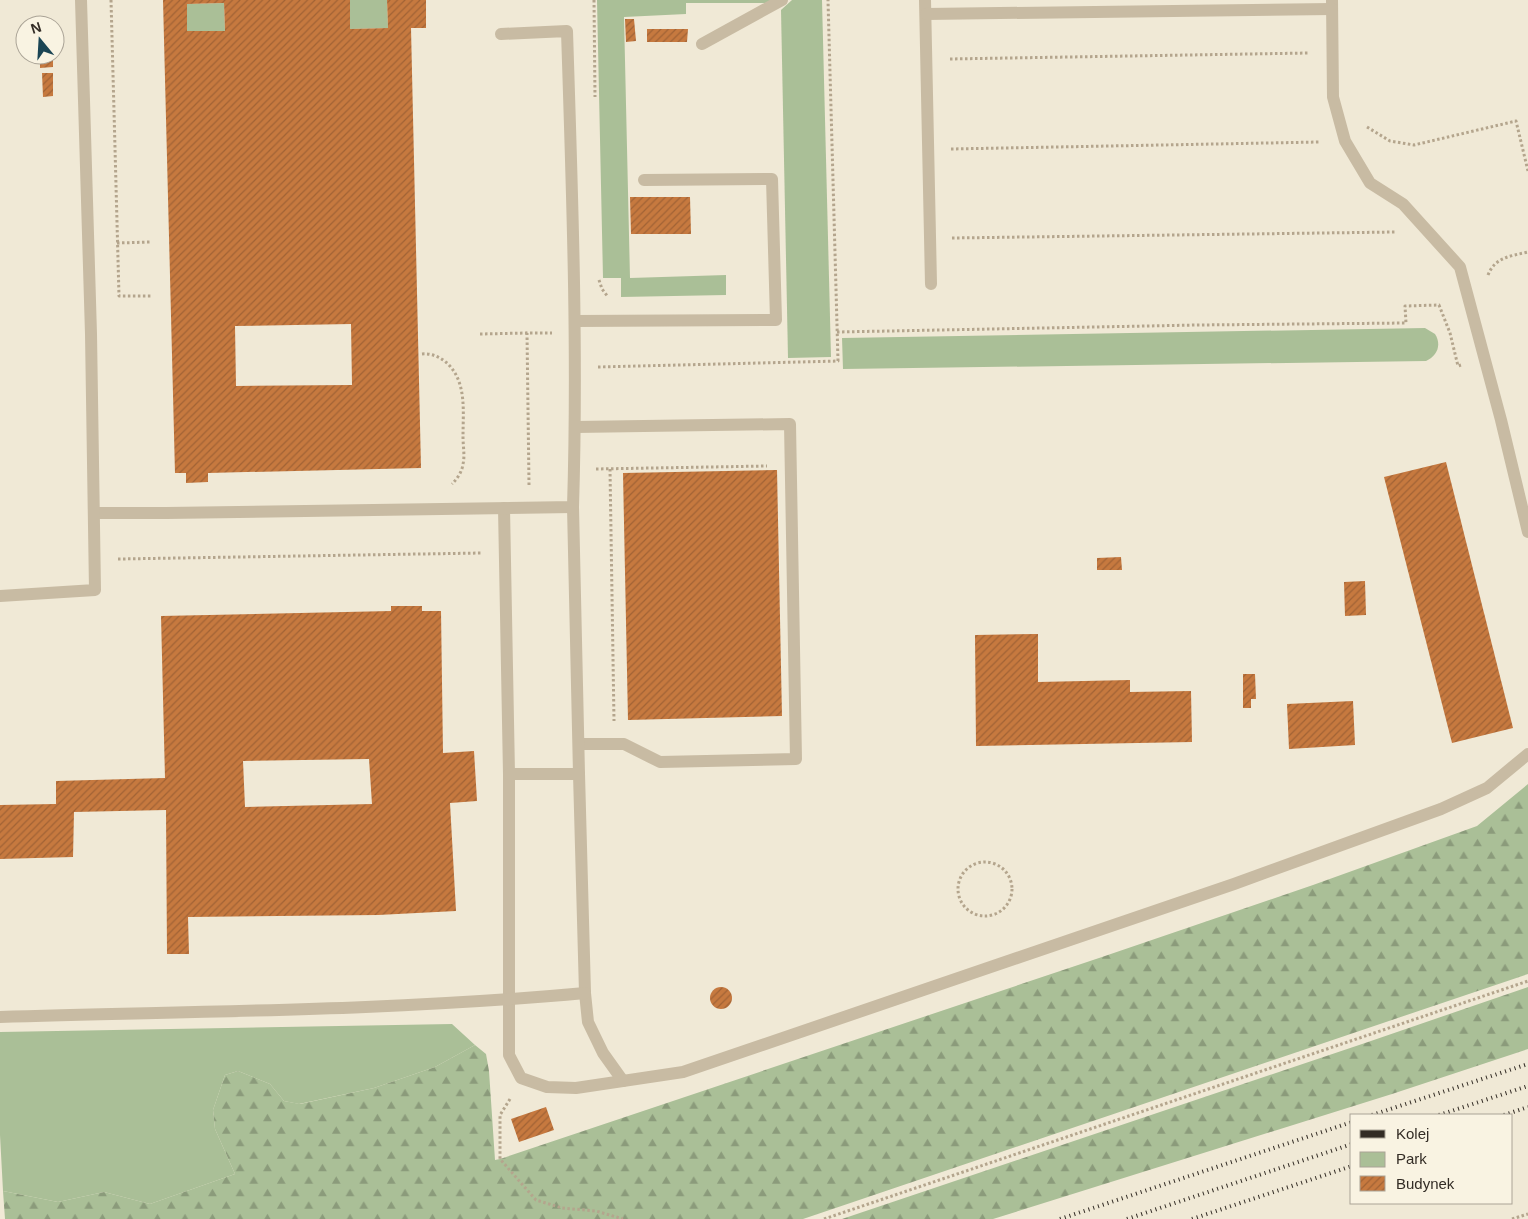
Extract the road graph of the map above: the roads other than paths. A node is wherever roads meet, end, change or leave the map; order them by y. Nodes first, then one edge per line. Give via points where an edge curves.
1 (81, 0) edge
2 (782, 0) edge
3 (925, 0) edge
4 (1332, 4) edge
5 (926, 14) junction
6 (502, 34) dead end
7 (702, 44) dead end
8 (644, 180) dead end
9 (931, 284) dead end
10 (575, 327) junction
11 (575, 427) junction
12 (573, 506) junction
13 (504, 508) junction
14 (94, 513) junction
15 (1528, 532) edge
16 (0, 596) edge
17 (579, 744) junction
18 (1528, 754) edge
19 (509, 774) junction
20 (579, 774) junction
21 (584, 993) junction
22 (509, 1000) junction
23 (0, 1017) edge
24 (623, 1081) junction

1 - 14 lane
2 - 7 lane
3 - 5 lane
4 - 5 lane
4 - 15 lane via 1333,97 1345,142 1370,183 1403,204 1460,267
5 - 9 lane
6 - 10 lane via 567,30
8 - 10 lane via 772,179 776,320
10 - 11 lane
11 - 12 lane
11 - 17 lane via 790,424 796,759 660,762 624,744
12 - 13 lane
12 - 17 lane
13 - 14 lane
13 - 19 lane
14 - 16 lane via 95,590
17 - 20 lane
18 - 24 lane via 1487,788 1441,809 683,1072
19 - 20 lane
19 - 22 lane
20 - 21 lane
21 - 22 lane
21 - 24 lane via 588,1022 603,1053
22 - 23 lane via 417,1006
22 - 24 lane via 510,1055 521,1078 548,1087 576,1088

